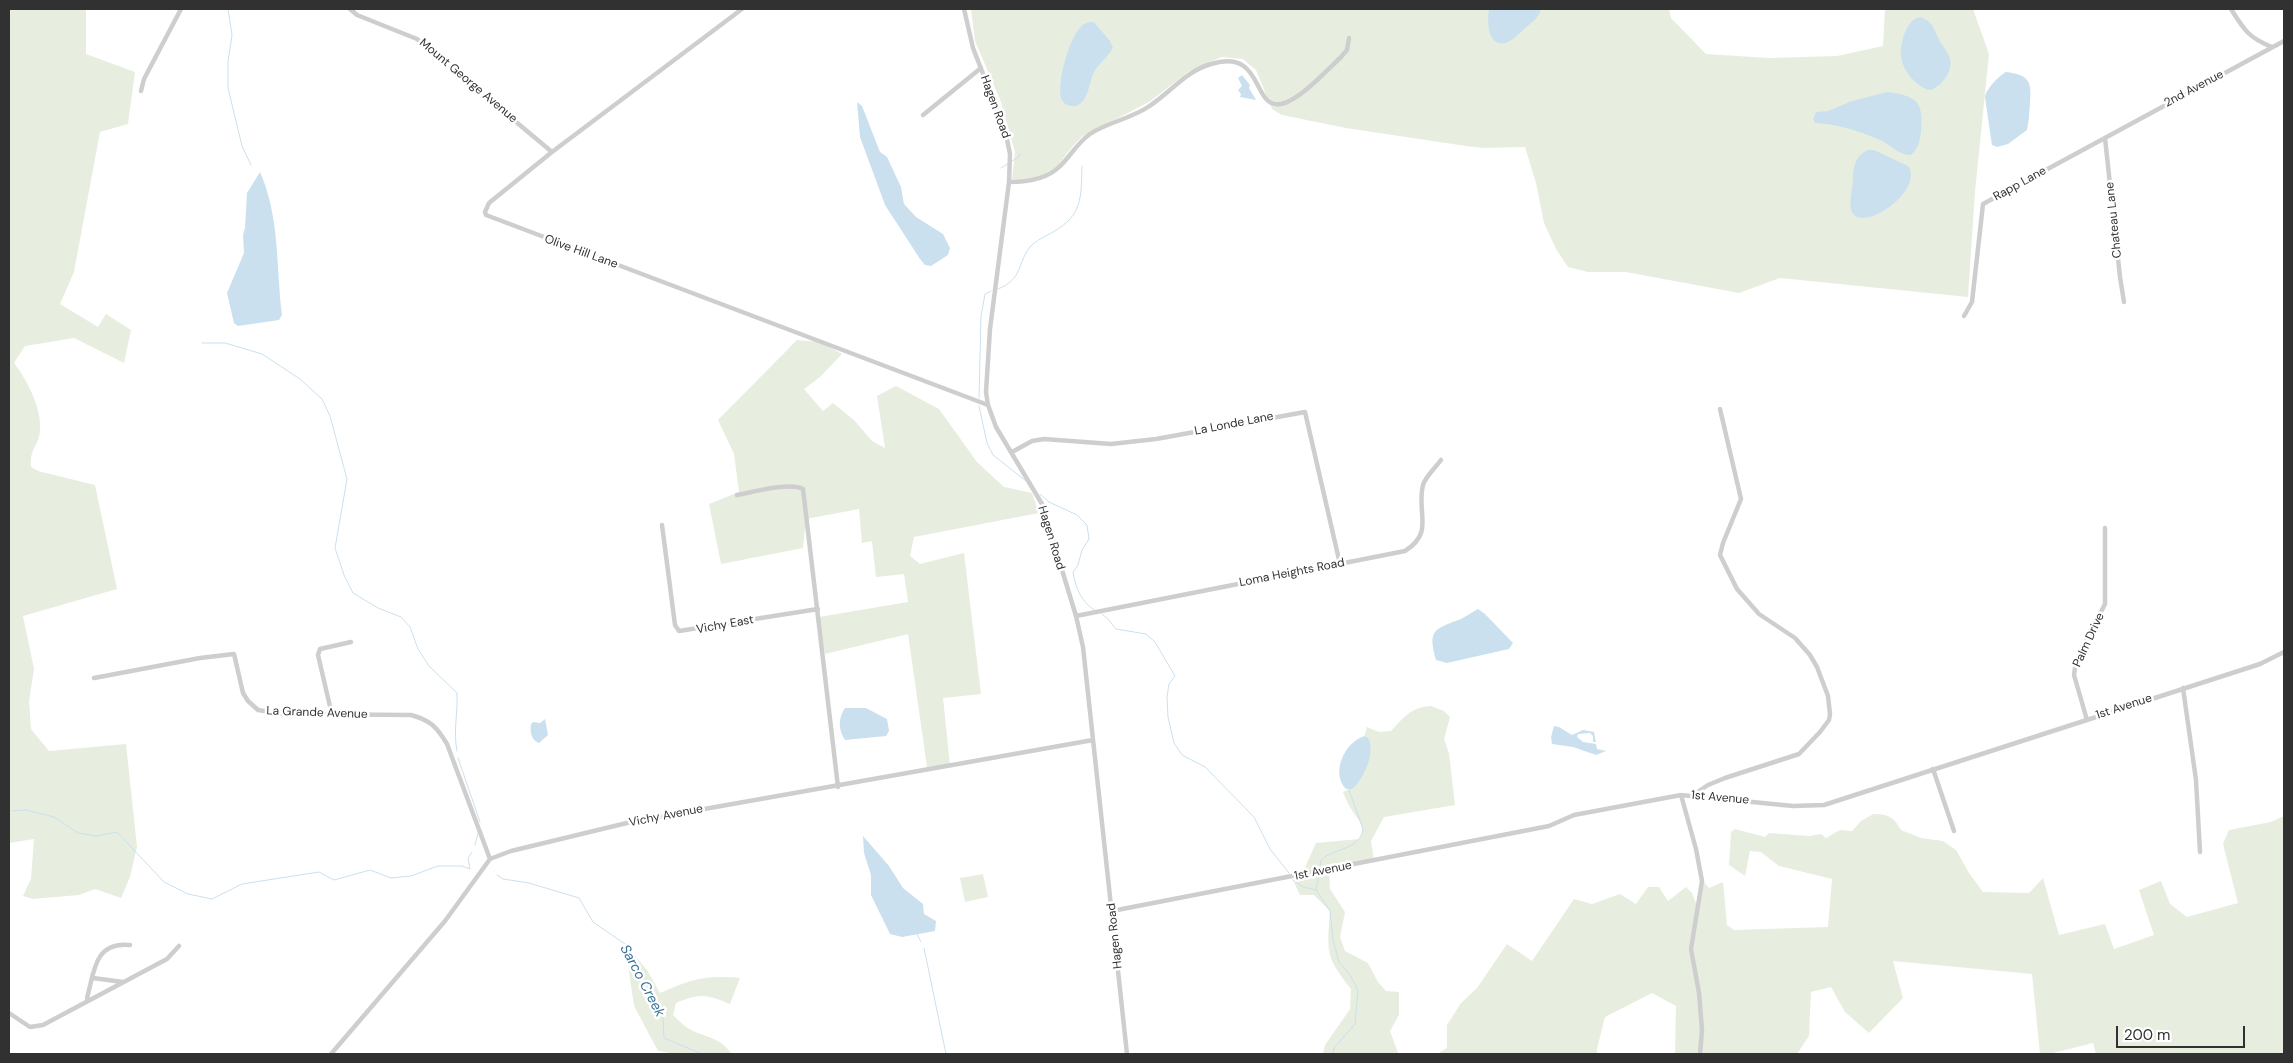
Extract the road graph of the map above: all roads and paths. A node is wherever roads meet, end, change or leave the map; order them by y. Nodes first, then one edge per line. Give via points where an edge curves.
1 (181, 9) edge
2 (350, 9) edge
3 (742, 9) edge
4 (964, 9) edge
5 (2231, 9) edge
6 (1349, 38) dead end
7 (2284, 41) edge
8 (2272, 47) junction
9 (980, 68) junction
10 (141, 91) dead end
11 (923, 115) dead end
12 (2105, 138) junction
13 (552, 152) junction
14 (1009, 182) junction
15 (2124, 302) dead end
16 (1964, 316) dead end
17 (988, 406) junction
18 (1720, 409) dead end
19 (1012, 452) junction
20 (1441, 460) dead end
21 (737, 495) dead end
22 (662, 525) dead end
23 (2105, 528) dead end
24 (1340, 564) junction
25 (818, 609) junction
26 (1076, 616) junction
27 (350, 642) dead end
28 (2284, 652) edge
29 (94, 678) dead end
30 (2183, 688) junction
31 (332, 715) junction
32 (2087, 720) junction
33 (1093, 740) junction
34 (1933, 769) junction
35 (838, 786) junction
36 (1681, 795) junction
37 (1694, 795) junction
38 (1954, 831) dead end
39 (2200, 852) dead end
40 (490, 859) junction
41 (1112, 911) junction
42 (130, 945) dead end
43 (179, 946) dead end
44 (93, 978) junction
45 (124, 982) junction
46 (88, 1001) junction
47 (9, 1013) edge
48 (331, 1054) edge
49 (1127, 1054) edge
50 (1700, 1054) edge

1 - 10 street via 144,79
2 - 13 street, Mount George Avenue via 357,15 417,39
3 - 13 street, Olive Hill Lane
4 - 9 street, Hagen Road via 970,41
5 - 8 street via 2247,34
6 - 14 street via 1347,50 1341,57 1290,101 1276,104 1266,98 1242,63 1211,64 1190,74 1148,107 1089,134 1056,170 1038,179
7 - 8 street, 2nd Avenue
8 - 12 street, 2nd Avenue
9 - 11 street
9 - 14 street, Hagen Road via 1005,130 1010,157
12 - 15 street, Chateau Lane
12 - 16 street, Rapp Lane via 1983,204 1972,302
13 - 17 street, Olive Hill Lane via 489,203 486,215
14 - 17 street, Hagen Road via 990,329
17 - 19 street, Hagen Road via 996,427
18 - 37 street via 1741,499 1720,555 1737,588 1759,614 1795,638 1810,655 1828,696 1830,714 1820,732 1799,754 1725,778
19 - 24 street, La Londe Lane via 1044,438 1111,444 1305,412
19 - 26 street, Hagen Road via 1042,504
20 - 24 street, Loma Heights Road via 1423,484 1423,532 1416,544 1405,551
21 - 25 street via 789,486 803,488
22 - 25 street, Vichy East via 675,625 679,631
23 - 32 street, Palm Drive via 2105,604 2074,670
24 - 26 street, Loma Heights Road
25 - 35 street
26 - 33 street, Hagen Road via 1084,655
27 - 31 street via 320,648 318,655
28 - 30 street, 1st Avenue via 2260,664
29 - 31 street, La Grande Avenue via 234,654 243,693 258,710
30 - 32 street, 1st Avenue
30 - 39 street via 2196,780
31 - 40 street, La Grande Avenue via 411,716 434,724 447,744
32 - 34 street, 1st Avenue
33 - 35 street, Vichy Avenue
33 - 41 street, Hagen Road
34 - 37 street, 1st Avenue via 1814,806
34 - 38 street
35 - 40 street, Vichy Avenue via 631,822
36 - 37 street, 1st Avenue
36 - 41 street, 1st Avenue via 1574,816 1549,826
36 - 50 street via 1702,881 1691,949 1699,993
40 - 48 street via 445,921
41 - 49 street, Hagen Road
42 - 44 street via 102,953 96,960
43 - 45 street via 168,959
44 - 45 street
44 - 46 street
45 - 46 street
46 - 47 street via 35,1027

